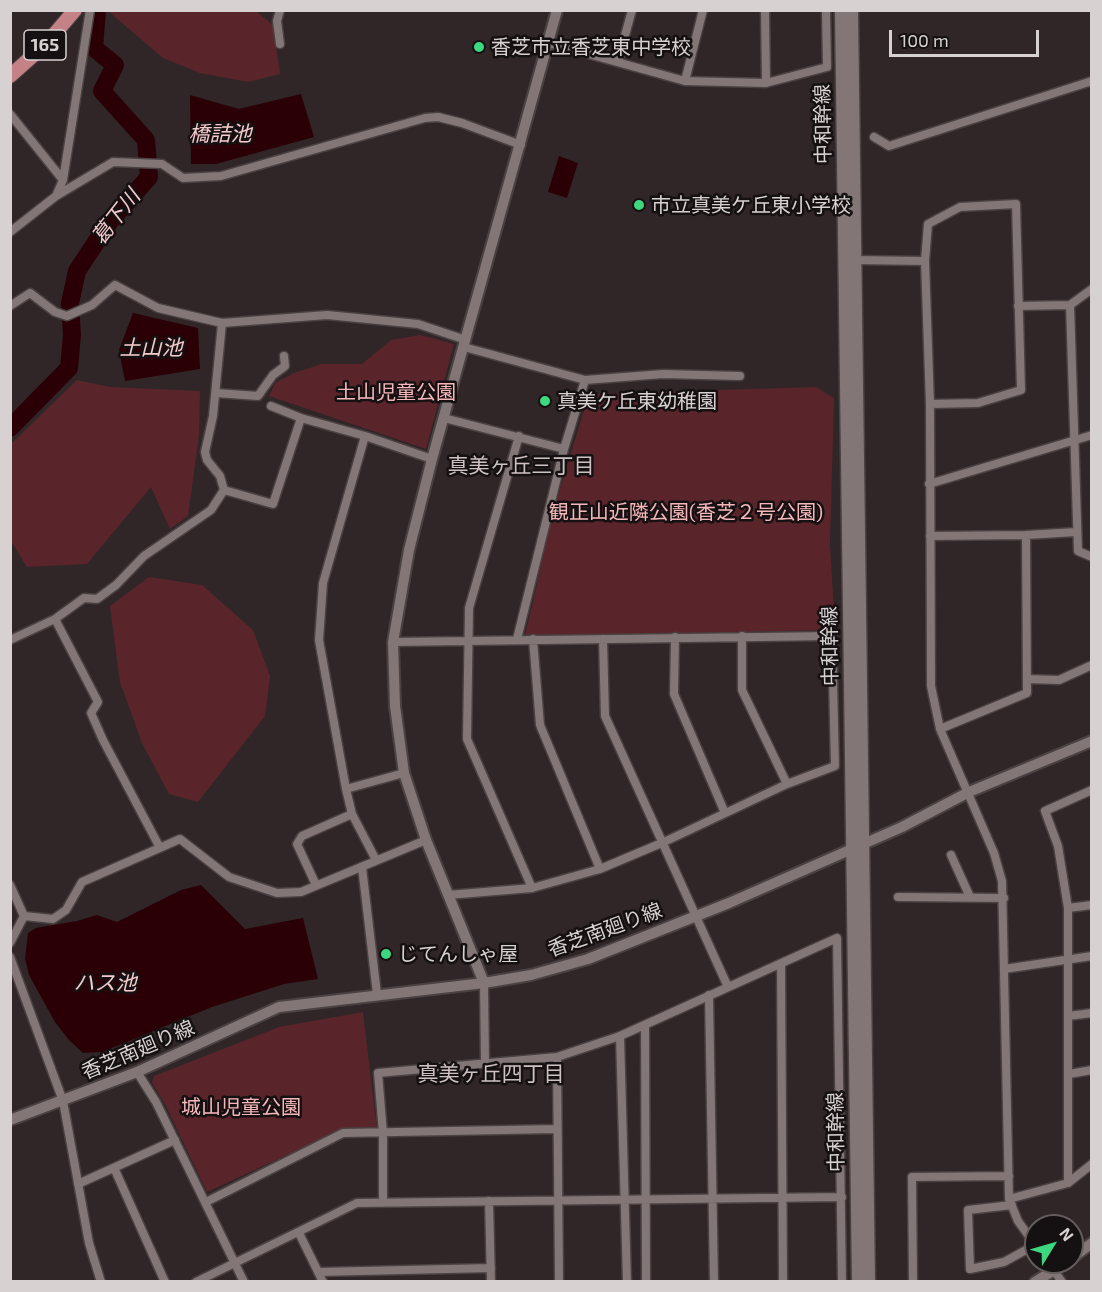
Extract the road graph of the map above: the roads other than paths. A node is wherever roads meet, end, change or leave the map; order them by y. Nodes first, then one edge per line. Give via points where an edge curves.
1 (75, 10) edge
2 (90, 10) edge
3 (280, 10) edge
4 (557, 10) edge
5 (632, 10) edge
6 (703, 10) edge
7 (765, 10) edge
8 (826, 10) edge
9 (841, 10) edge
10 (852, 10) edge
11 (549, 43) junction
12 (280, 44) dead end
13 (618, 61) junction
14 (10, 76) edge
15 (685, 81) junction
16 (1092, 81) edge
17 (766, 83) junction
18 (10, 114) edge
19 (874, 137) dead end
20 (520, 145) junction
21 (63, 180) junction
22 (56, 196) junction
23 (10, 232) edge
24 (855, 260) junction
25 (925, 261) junction
26 (1092, 289) edge
27 (1070, 305) junction
28 (10, 306) edge
29 (1018, 306) junction
30 (222, 323) junction
31 (465, 344) junction
32 (284, 356) dead end
33 (740, 376) dead end
34 (585, 380) junction
35 (216, 393) junction
36 (930, 404) junction
37 (271, 406) dead end
38 (301, 418) junction
39 (444, 418) junction
40 (1092, 435) edge
41 (365, 436) junction
42 (519, 436) junction
43 (1074, 440) junction
44 (564, 449) junction
45 (432, 459) junction
46 (929, 484) junction
47 (224, 490) junction
48 (1076, 532) junction
49 (1026, 535) junction
50 (930, 536) junction
51 (1092, 557) edge
52 (55, 619) junction
53 (742, 636) junction
54 (675, 637) junction
55 (517, 639) junction
56 (533, 639) junction
57 (603, 639) junction
58 (10, 640) edge
59 (466, 640) junction
60 (393, 642) junction
61 (1092, 665) edge
62 (1027, 679) junction
63 (940, 729) junction
64 (1092, 741) edge
65 (404, 773) junction
66 (787, 784) junction
67 (346, 789) junction
68 (1092, 790) edge
69 (969, 792) junction
70 (725, 813) junction
71 (352, 814) junction
72 (426, 840) junction
73 (664, 842) junction
74 (858, 845) junction
75 (159, 846) junction
76 (951, 855) dead end
77 (376, 860) junction
78 (362, 867) junction
79 (600, 869) junction
80 (10, 885) edge
81 (315, 885) junction
82 (532, 888) junction
83 (448, 895) junction
84 (898, 897) dead end
85 (970, 897) junction
86 (1004, 898) junction
87 (1092, 905) edge
88 (1068, 908) junction
89 (24, 916) junction
90 (696, 916) junction
91 (10, 943) edge
92 (1092, 956) edge
93 (10, 957) edge
94 (1068, 959) junction
95 (781, 964) junction
96 (1004, 969) junction
97 (484, 983) junction
98 (728, 987) junction
99 (377, 994) junction
100 (709, 995) junction
101 (1092, 1013) edge
102 (1068, 1016) junction
103 (645, 1025) junction
104 (620, 1036) junction
105 (557, 1057) junction
106 (485, 1063) junction
107 (1092, 1070) edge
108 (137, 1072) junction
109 (1069, 1074) junction
110 (63, 1101) junction
111 (10, 1120) edge
112 (556, 1130) junction
113 (383, 1133) junction
114 (175, 1140) junction
115 (1092, 1164) edge
116 (115, 1170) junction
117 (1009, 1176) junction
118 (1068, 1183) junction
119 (78, 1185) junction
120 (782, 1197) junction
121 (842, 1197) junction
122 (645, 1198) junction
123 (713, 1198) junction
124 (558, 1199) junction
125 (626, 1200) junction
126 (489, 1201) junction
127 (206, 1202) junction
128 (382, 1202) junction
129 (1011, 1202) junction
130 (1024, 1229) edge
131 (299, 1233) junction
132 (1024, 1251) edge
133 (235, 1261) junction
134 (491, 1268) junction
135 (318, 1272) junction
136 (101, 1281) edge
137 (165, 1281) edge
138 (196, 1281) edge
139 (244, 1281) edge
140 (323, 1281) edge
141 (491, 1281) edge
142 (559, 1281) edge
143 (627, 1281) edge
144 (646, 1281) edge
145 (714, 1281) edge
146 (783, 1281) edge
147 (842, 1281) edge
148 (858, 1281) edge
149 (869, 1281) edge
150 (913, 1281) edge

1 - 14 highway, 165 via 46,44
2 - 21 street
3 - 12 street
4 - 11 street
5 - 13 street
6 - 15 street
7 - 17 street
8 - 17 street via 827,67
9 - 74 main road, 中和幹線
10 - 24 main road, 中和幹線
11 - 13 street
11 - 20 street
13 - 15 street
15 - 17 street
16 - 19 street via 889,146
18 - 21 street
20 - 22 street via 438,117 221,176 183,178 162,164 113,162
20 - 31 street
21 - 22 street
22 - 23 street
24 - 25 street
24 - 74 main road, 中和幹線
25 - 29 street via 928,224 960,207 1016,204
25 - 36 street
26 - 27 street
27 - 29 street
27 - 43 street
28 - 30 street via 30,293 67,316 92,305 115,285 158,308
29 - 36 street via 1021,390 978,403
30 - 31 street via 327,315 418,324
30 - 35 street
31 - 34 street
31 - 39 street
32 - 35 street via 285,366 258,396
33 - 34 street via 663,374
34 - 44 street
35 - 47 street via 205,452
36 - 46 street
37 - 38 street
38 - 41 street
38 - 47 street via 273,504
39 - 42 street
39 - 45 street
40 - 43 street
41 - 45 street
41 - 67 street via 323,583 319,640
42 - 44 street
42 - 59 street via 468,608
43 - 46 street
43 - 48 street
44 - 55 street
45 - 60 street via 409,550
46 - 50 street
47 - 52 street via 212,510 144,556 116,585 97,598 84,598
48 - 49 street
48 - 51 street via 1078,551
49 - 50 street
49 - 62 street
50 - 63 street via 931,686
52 - 58 street
52 - 75 street via 98,702 91,713 103,740
53 - 54 street
53 - 66 street via 742,690
53 - 66 street via 832,636 835,766
54 - 57 street
54 - 70 street via 674,694
55 - 56 street
55 - 59 street
56 - 57 street
56 - 79 street via 540,725
57 - 73 street via 605,716
59 - 60 street
59 - 82 street via 467,739
60 - 65 street via 395,706
61 - 62 street via 1059,680
62 - 63 street via 1027,693
63 - 69 street
64 - 69 street, 香芝南廻り線
65 - 67 street
65 - 72 street
66 - 70 street
67 - 71 street
68 - 88 street via 1044,811 1058,846
69 - 74 street, 香芝南廻り線
69 - 86 street via 994,852
70 - 73 street
71 - 77 street
71 - 81 street via 302,837 297,844
72 - 77 street
72 - 83 street
73 - 79 street
73 - 90 street
74 - 90 street, 香芝南廻り線
74 - 148 main road, 中和幹線
74 - 149 main road, 中和幹線
75 - 81 street via 180,839 229,877 277,893 301,892
75 - 89 street via 82,882 66,910 53,919
76 - 85 street
77 - 78 street
78 - 81 street
78 - 99 street
79 - 82 street
80 - 89 street
82 - 83 street
83 - 97 street
84 - 85 street
85 - 86 street
86 - 96 street
87 - 88 street
88 - 94 street
89 - 91 street
90 - 97 street, 香芝南廻り線 via 588,959
90 - 98 street
92 - 94 street
93 - 110 street
94 - 96 street
94 - 102 street
95 - 98 street
95 - 120 street
95 - 121 street via 837,938
96 - 117 street
97 - 99 street, 香芝南廻り線
97 - 106 street
98 - 100 street
99 - 108 street, 香芝南廻り線 via 279,1007
100 - 103 street
100 - 123 street
101 - 102 street
102 - 109 street
103 - 104 street
103 - 122 street
104 - 105 street
104 - 125 street
105 - 106 street
105 - 112 street
106 - 113 street via 378,1073
107 - 109 street
108 - 110 street, 香芝南廻り線
108 - 114 street
109 - 118 street
110 - 111 street, 香芝南廻り線
110 - 119 street
112 - 113 street
112 - 124 street
113 - 127 street via 343,1133
113 - 128 street
114 - 116 street
114 - 127 street
115 - 118 street
116 - 119 street
116 - 137 street
117 - 129 street
117 - 150 street via 912,1177
118 - 129 street
119 - 136 street
120 - 121 street
120 - 123 street
120 - 146 street
121 - 147 street
122 - 123 street
122 - 125 street
122 - 144 street
123 - 145 street
124 - 125 street
124 - 126 street
124 - 142 street
125 - 143 street
126 - 128 street
126 - 134 street
127 - 133 street
128 - 131 street via 357,1203
129 - 130 street
129 - 132 street via 968,1210 969,1269 1004,1262
131 - 133 street
131 - 135 street
133 - 138 street
133 - 139 street
134 - 135 street
134 - 141 street
135 - 140 street

